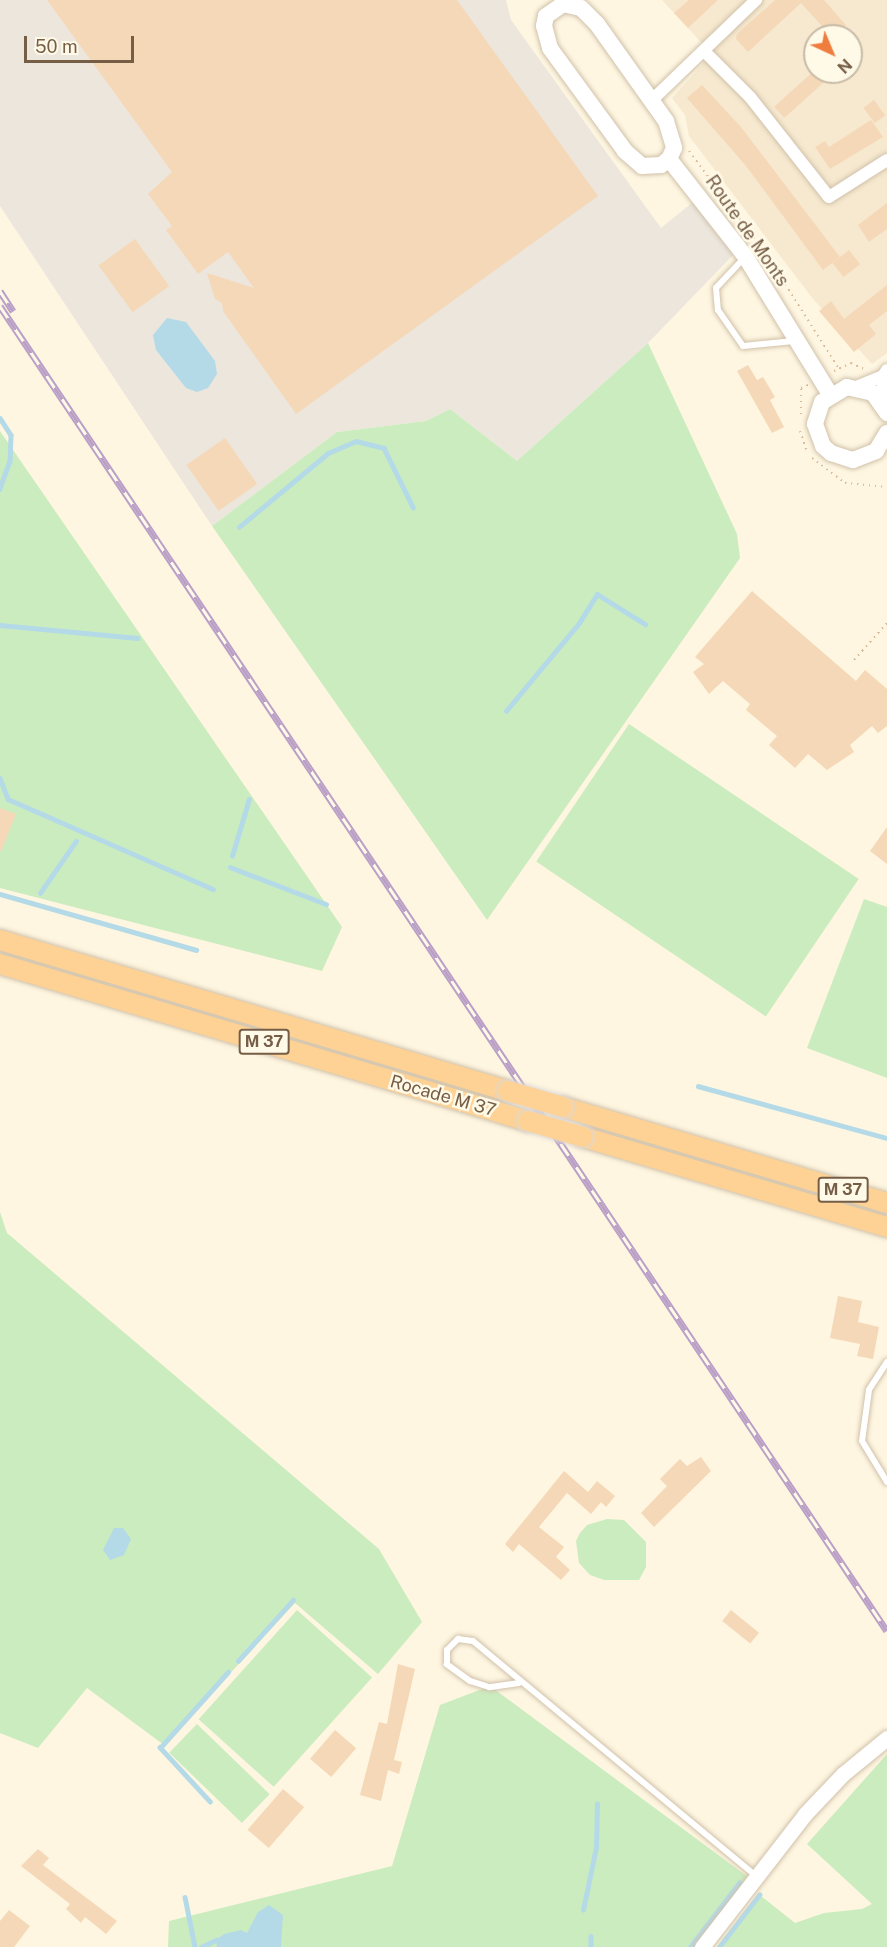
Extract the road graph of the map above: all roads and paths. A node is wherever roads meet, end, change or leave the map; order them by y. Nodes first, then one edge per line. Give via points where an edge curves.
1 (756, 0) edge
2 (548, 5) edge
3 (704, 51) junction
4 (651, 101) junction
5 (686, 144) dead end
6 (669, 159) junction
7 (887, 160) edge
8 (745, 256) junction
9 (799, 340) junction
10 (839, 369) dead end
11 (885, 373) edge
12 (856, 387) junction
13 (830, 394) junction
14 (885, 408) edge
15 (887, 433) edge
16 (881, 451) edge
17 (887, 623) edge
18 (854, 660) dead end
19 (0, 940) edge
20 (0, 964) edge
21 (799, 1177) junction
22 (887, 1190) edge
23 (887, 1203) edge
24 (831, 1210) junction
25 (887, 1227) edge
26 (887, 1239) edge
27 (887, 1362) edge
28 (887, 1482) edge
29 (519, 1683) junction
30 (887, 1738) edge
31 (756, 1875) junction
32 (702, 1947) edge

1 - 3 street
2 - 4 main road via 574,4 589,16
2 - 6 main road via 546,39 625,151 642,166 653,167
3 - 4 street
3 - 7 street via 750,97 829,197
4 - 6 main road via 673,134 674,148
5 - 10 path, Route de Monts via 766,254
6 - 8 main road, Route de Monts
8 - 9 main road, Route de Monts
8 - 9 lane via 716,288 718,310 743,346
9 - 13 main road, Route de Monts
11 - 12 street
11 - 14 street
12 - 13 main road
12 - 14 main road via 873,393
13 - 16 main road via 817,412 817,435 823,446 853,460
15 - 16 main road
17 - 18 path
19 - 21 highway, Rocade M 37 / M 37, bridge
20 - 24 highway, Rocade M 37 / M 37, bridge
21 - 22 highway
21 - 23 highway, Rocade M 37 / M 37
24 - 25 highway, Rocade M 37 / M 37
24 - 26 highway
27 - 28 lane via 868,1390 861,1441
29 - 29 lane via 465,1638 450,1644 447,1664 470,1681 489,1687
29 - 31 lane
30 - 31 street via 825,1792
31 - 32 street

